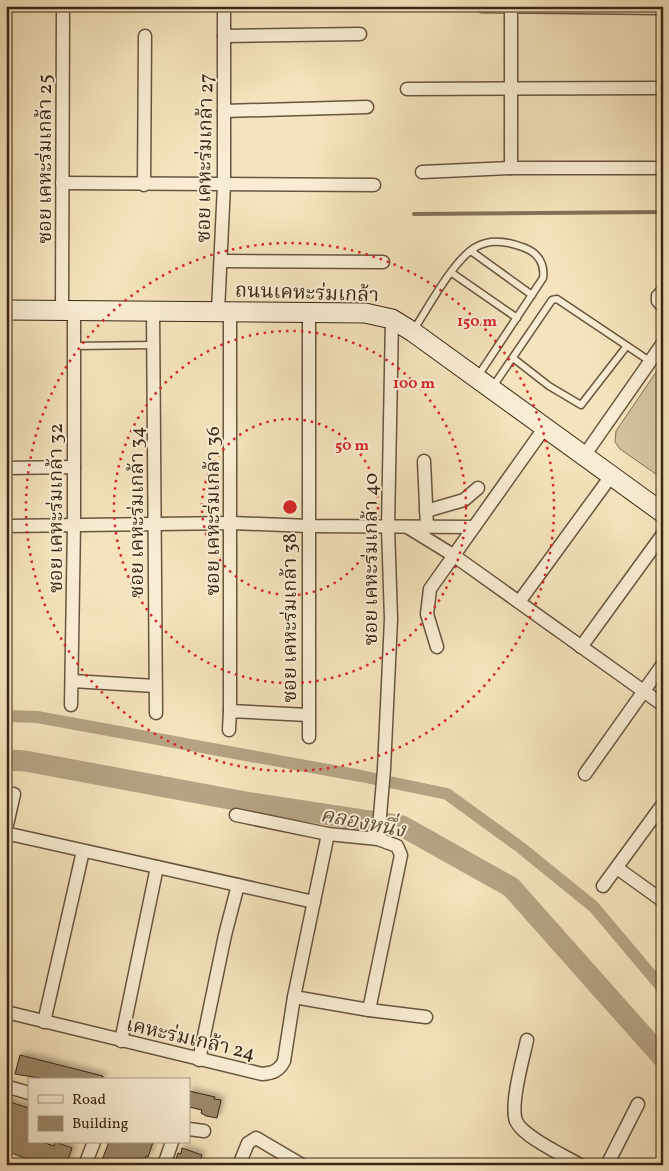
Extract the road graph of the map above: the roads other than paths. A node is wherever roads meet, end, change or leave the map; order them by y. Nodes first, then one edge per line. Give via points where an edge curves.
1 (63, 6) edge
2 (224, 6) edge
3 (482, 6) edge
4 (511, 7) edge
5 (663, 8) edge
6 (360, 34) dead end
7 (145, 36) dead end
8 (224, 36) junction
9 (663, 88) edge
10 (510, 89) junction
11 (407, 90) dead end
12 (367, 107) dead end
13 (224, 110) junction
14 (511, 168) junction
15 (663, 168) edge
16 (422, 172) dead end
17 (62, 183) junction
18 (144, 185) junction
19 (224, 185) junction
20 (374, 186) dead end
21 (471, 251) junction
22 (221, 261) junction
23 (383, 262) dead end
24 (452, 273) junction
25 (663, 286) edge
26 (532, 295) junction
27 (6, 310) edge
28 (68, 311) junction
29 (153, 311) junction
30 (224, 311) junction
31 (309, 311) junction
32 (663, 311) edge
33 (517, 318) junction
34 (392, 320) junction
35 (413, 332) junction
36 (663, 343) edge
37 (154, 345) junction
38 (74, 346) junction
39 (626, 347) junction
40 (513, 358) junction
41 (648, 360) junction
42 (484, 383) junction
43 (545, 427) junction
44 (584, 456) junction
45 (424, 461) dead end
46 (74, 467) junction
47 (6, 468) edge
48 (611, 476) junction
49 (478, 488) dead end
50 (426, 511) junction
51 (663, 513) edge
52 (155, 523) junction
53 (232, 523) junction
54 (74, 524) junction
55 (6, 526) edge
56 (308, 526) junction
57 (388, 527) junction
58 (427, 527) junction
59 (474, 527) junction
60 (408, 528) junction
61 (663, 534) edge
62 (456, 551) junction
63 (519, 602) junction
64 (581, 647) junction
65 (437, 648) dead end
66 (663, 664) edge
67 (72, 681) junction
68 (155, 686) junction
69 (643, 691) junction
70 (70, 705) dead end
71 (663, 705) edge
72 (230, 711) junction
73 (156, 713) dead end
74 (308, 715) junction
75 (229, 730) dead end
76 (308, 737) dead end
77 (585, 774) dead end
78 (14, 794) dead end
79 (663, 804) edge
80 (236, 815) dead end
81 (6, 829) edge
82 (328, 834) junction
83 (6, 836) edge
84 (378, 839) junction
85 (83, 851) junction
86 (158, 867) junction
87 (617, 868) junction
88 (238, 885) junction
89 (603, 886) dead end
90 (663, 901) edge
91 (314, 902) junction
92 (294, 997) junction
93 (369, 1010) junction
94 (6, 1012) edge
95 (426, 1017) dead end
96 (44, 1022) junction
97 (527, 1040) dead end
98 (121, 1041) junction
99 (199, 1060) junction
100 (12, 1088) dead end
101 (28, 1093) edge
102 (638, 1104) dead end
103 (190, 1129) edge
104 (204, 1131) dead end
105 (93, 1144) edge
106 (171, 1144) edge
107 (85, 1165) edge
108 (164, 1165) edge
109 (239, 1165) edge
110 (302, 1165) edge
111 (580, 1165) edge
112 (607, 1165) edge

1 - 17 street, ซอย เคหะร่มเกล้า 25
2 - 8 street, ซอย เคหะร่มเกล้า 27
3 - 4 street
4 - 5 street
4 - 10 street
6 - 8 street
7 - 18 street
8 - 13 street, ซอย เคหะร่มเกล้า 27
9 - 10 street
10 - 11 street
10 - 14 street
12 - 13 street
13 - 19 street, ซอย เคหะร่มเกล้า 27
14 - 15 street
14 - 16 street
17 - 18 street
17 - 28 street, ซอย เคหะร่มเกล้า 25
18 - 19 street
19 - 20 street
19 - 22 street, ซอย เคหะร่มเกล้า 27
21 - 24 lane
21 - 26 lane
21 - 26 lane via 486,243 497,242 515,244 532,252 541,261 544,272
22 - 23 street
22 - 30 street, ซอย เคหะร่มเกล้า 27
24 - 33 lane
24 - 35 lane
25 - 32 lane via 656,294 655,302
26 - 33 lane
27 - 28 street, ถนนเคหะร่มเกล้า
28 - 29 street, ถนนเคหะร่มเกล้า
28 - 38 street, ซอย เคหะร่มเกล้า 32
29 - 30 street, ถนนเคหะร่มเกล้า
29 - 37 street, ซอย เคหะร่มเกล้า 34
30 - 31 street, ถนนเคหะร่มเกล้า
30 - 53 street, ซอย เคหะร่มเกล้า 36
31 - 34 street, ถนนเคหะร่มเกล้า via 365,313
31 - 56 street, ซอย เคหะร่มเกล้า 38
33 - 42 lane
34 - 35 street, ถนนเคหะร่มเกล้า
34 - 57 street, ซอย เคหะร่มเกล้า 40
35 - 42 street, ถนนเคหะร่มเกล้า
36 - 41 street
37 - 38 lane
37 - 52 street, ซอย เคหะร่มเกล้า 34
38 - 46 street, ซอย เคหะร่มเกล้า 32
39 - 40 lane via 581,405 549,386
39 - 40 lane via 557,298 552,300
39 - 41 lane
40 - 42 lane
41 - 44 street
42 - 43 street, ถนนเคหะร่มเกล้า
43 - 44 street, ถนนเคหะร่มเกล้า
43 - 59 street
44 - 48 street, ถนนเคหะร่มเกล้า
45 - 50 street
46 - 47 street
46 - 54 street, ซอย เคหะร่มเกล้า 32
48 - 51 street, ถนนเคหะร่มเกล้า
48 - 63 street
49 - 50 street via 464,500
50 - 58 street
52 - 53 street
52 - 54 street
52 - 68 street, ซอย เคหะร่มเกล้า 34
53 - 56 street
53 - 72 street, ซอย เคหะร่มเกล้า 36
54 - 55 street
54 - 67 street, ซอย เคหะร่มเกล้า 32
56 - 57 street
56 - 74 street, ซอย เคหะร่มเกล้า 38
57 - 60 street
57 - 84 street, ซอย เคหะร่มเกล้า 40 via 391,619
58 - 59 street
58 - 60 street
59 - 62 street
60 - 62 street
61 - 64 street
62 - 63 street
62 - 65 street via 430,589 427,601 427,614
63 - 64 street
64 - 69 street
66 - 69 street
67 - 68 street
67 - 70 street, ซอย เคหะร่มเกล้า 32
68 - 73 street, ซอย เคหะร่มเกล้า 34
69 - 71 street
69 - 77 street
72 - 74 street
72 - 75 street, ซอย เคหะร่มเกล้า 36
74 - 76 street, ซอย เคหะร่มเกล้า 38
78 - 81 street
79 - 87 street
80 - 82 street
82 - 84 street
82 - 91 street, เคหะร่มเกล้า 24
83 - 85 street
84 - 93 street via 397,846 401,855
85 - 86 street
85 - 96 street
86 - 88 street
86 - 98 street
87 - 89 street
87 - 90 street
88 - 91 street
88 - 99 street via 224,935
91 - 92 street, เคหะร่มเกล้า 24
92 - 93 street
92 - 99 street, เคหะร่มเกล้า 24 via 280,1069 262,1074
93 - 95 street
94 - 96 street, เคหะร่มเกล้า 24
96 - 98 street, เคหะร่มเกล้า 24
97 - 111 street via 514,1110 517,1122 526,1133
98 - 99 street, เคหะร่มเกล้า 24
100 - 101 street
102 - 112 street
103 - 104 street
105 - 107 street
106 - 108 street
109 - 110 street via 254,1141

